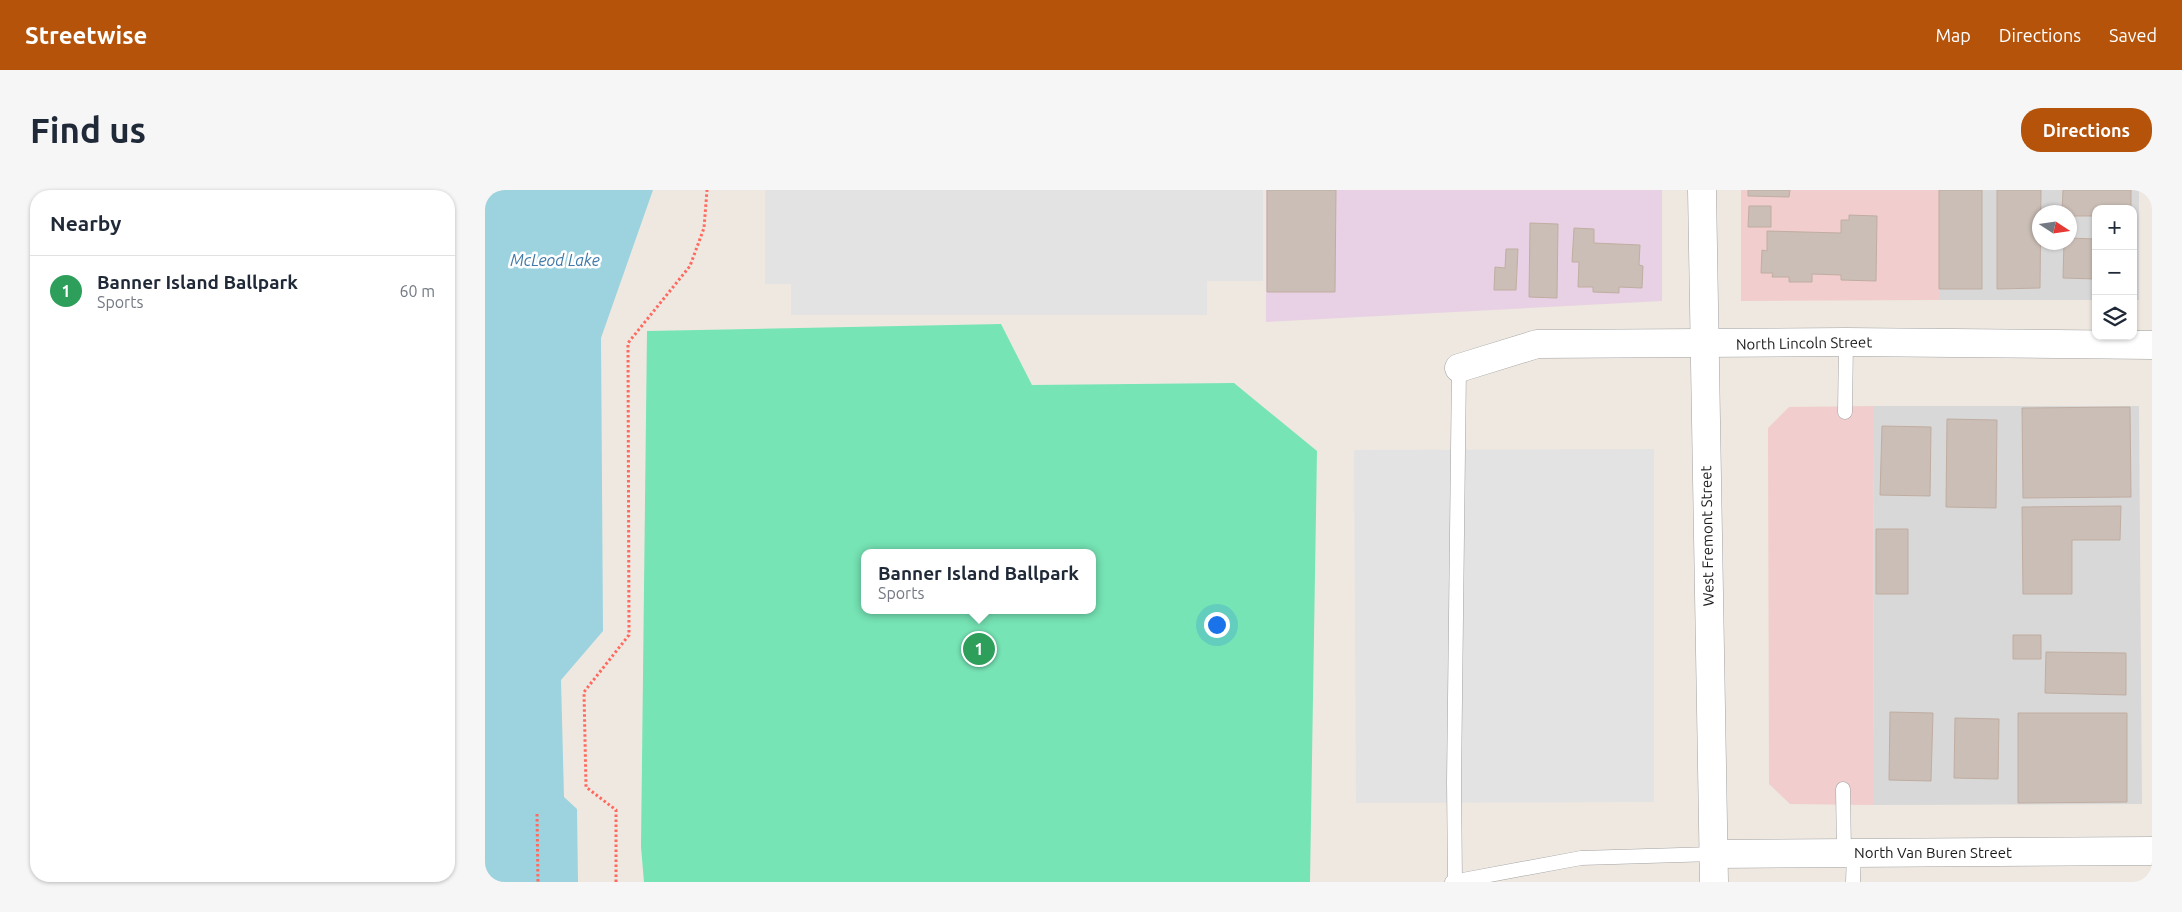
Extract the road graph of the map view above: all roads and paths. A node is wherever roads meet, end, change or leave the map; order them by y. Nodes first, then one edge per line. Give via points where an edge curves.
1 (707, 190) edge
2 (1702, 190) edge
3 (1846, 342) junction
4 (1703, 344) junction
5 (2152, 345) edge
6 (1459, 368) joint
7 (1845, 412) dead end
8 (1843, 789) dead end
9 (537, 814) dead end
10 (2152, 851) edge
11 (1849, 853) junction
12 (1714, 854) junction
13 (1454, 881) edge
14 (538, 882) edge
15 (616, 882) edge
16 (1714, 882) edge
17 (1853, 882) edge

1 - 15 path via 703,228 690,266 628,343 629,635 584,692 586,787 616,810
2 - 4 street, West Fremont Street
3 - 4 street, North Lincoln Street
3 - 5 street, North Lincoln Street
3 - 7 lane
4 - 6 street, North Lincoln Street via 1537,344
4 - 12 street, West Fremont Street
6 - 13 lane
8 - 11 lane
9 - 14 path
10 - 11 street, North Van Buren Street
11 - 12 street, North Van Buren Street
11 - 17 lane
12 - 13 lane via 1581,858
12 - 16 street, West Fremont Street

